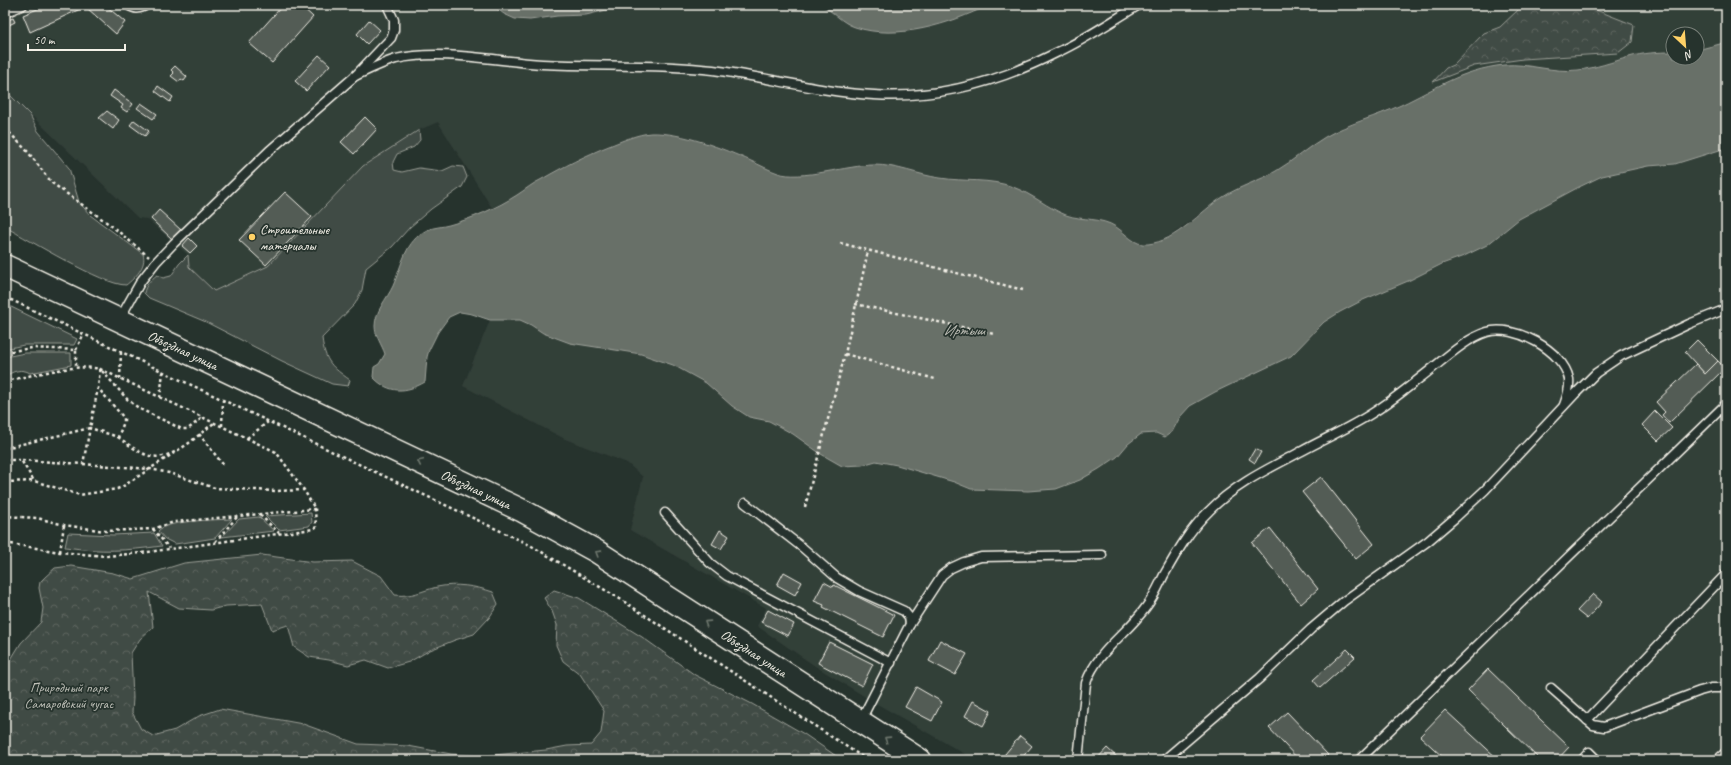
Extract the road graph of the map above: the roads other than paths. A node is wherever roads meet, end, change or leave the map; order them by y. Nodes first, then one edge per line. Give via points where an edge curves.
1 (23, 5) edge
2 (128, 5) edge
3 (147, 5) edge
4 (387, 5) edge
5 (1139, 5) edge
6 (15, 7) edge
7 (5, 13) edge
8 (355, 76) junction
9 (5, 266) edge
10 (5, 282) edge
11 (1726, 309) edge
12 (119, 320) junction
13 (1726, 404) edge
14 (1564, 405) junction
15 (745, 503) dead end
16 (665, 513) dead end
17 (1102, 555) dead end
18 (1726, 574) edge
19 (910, 624) junction
20 (891, 663) junction
21 (1551, 688) dead end
22 (1726, 688) edge
23 (1587, 720) junction
24 (856, 728) junction
25 (1726, 752) edge
26 (892, 760) edge
27 (920, 760) edge
28 (1078, 760) edge
29 (1164, 760) edge
30 (1359, 760) edge
31 (1582, 760) edge
32 (1597, 760) edge
33 (1717, 760) edge

1 - 6 lane
2 - 3 lane via 136,9
4 - 8 lane via 394,20 391,38
5 - 8 lane via 1059,52 1019,70 965,88 937,93 873,95 793,85 714,70 672,66 572,65 428,55 394,60
6 - 7 lane
8 - 12 lane via 269,151 156,262 141,281
9 - 12 main road, Объездная улица
10 - 24 main road, Объездная улица via 516,524 589,564
11 - 14 lane via 1621,356 1596,373
24 -> 12 main road, Объездная улица via 666,596 561,531
13 - 30 lane
14 - 28 lane via 1569,390 1569,378 1557,358 1533,339 1516,333 1488,332 1465,344 1373,413 1243,482 1209,510 1189,532 1148,606 1096,661 1090,671 1086,683
14 - 29 lane via 1485,490 1456,517 1428,541 1344,601 1255,683
15 - 19 lane via 837,578 904,611
16 - 20 lane via 710,563 727,576
17 - 19 lane via 982,557 964,562 942,575
18 - 23 lane
19 - 20 lane
20 - 24 lane
21 - 23 lane
22 - 23 lane via 1700,691 1604,727 1593,725
24 - 26 main road, Объездная улица
27 -> 24 main road, Объездная улица
25 - 33 lane
31 - 32 lane via 1589,752

